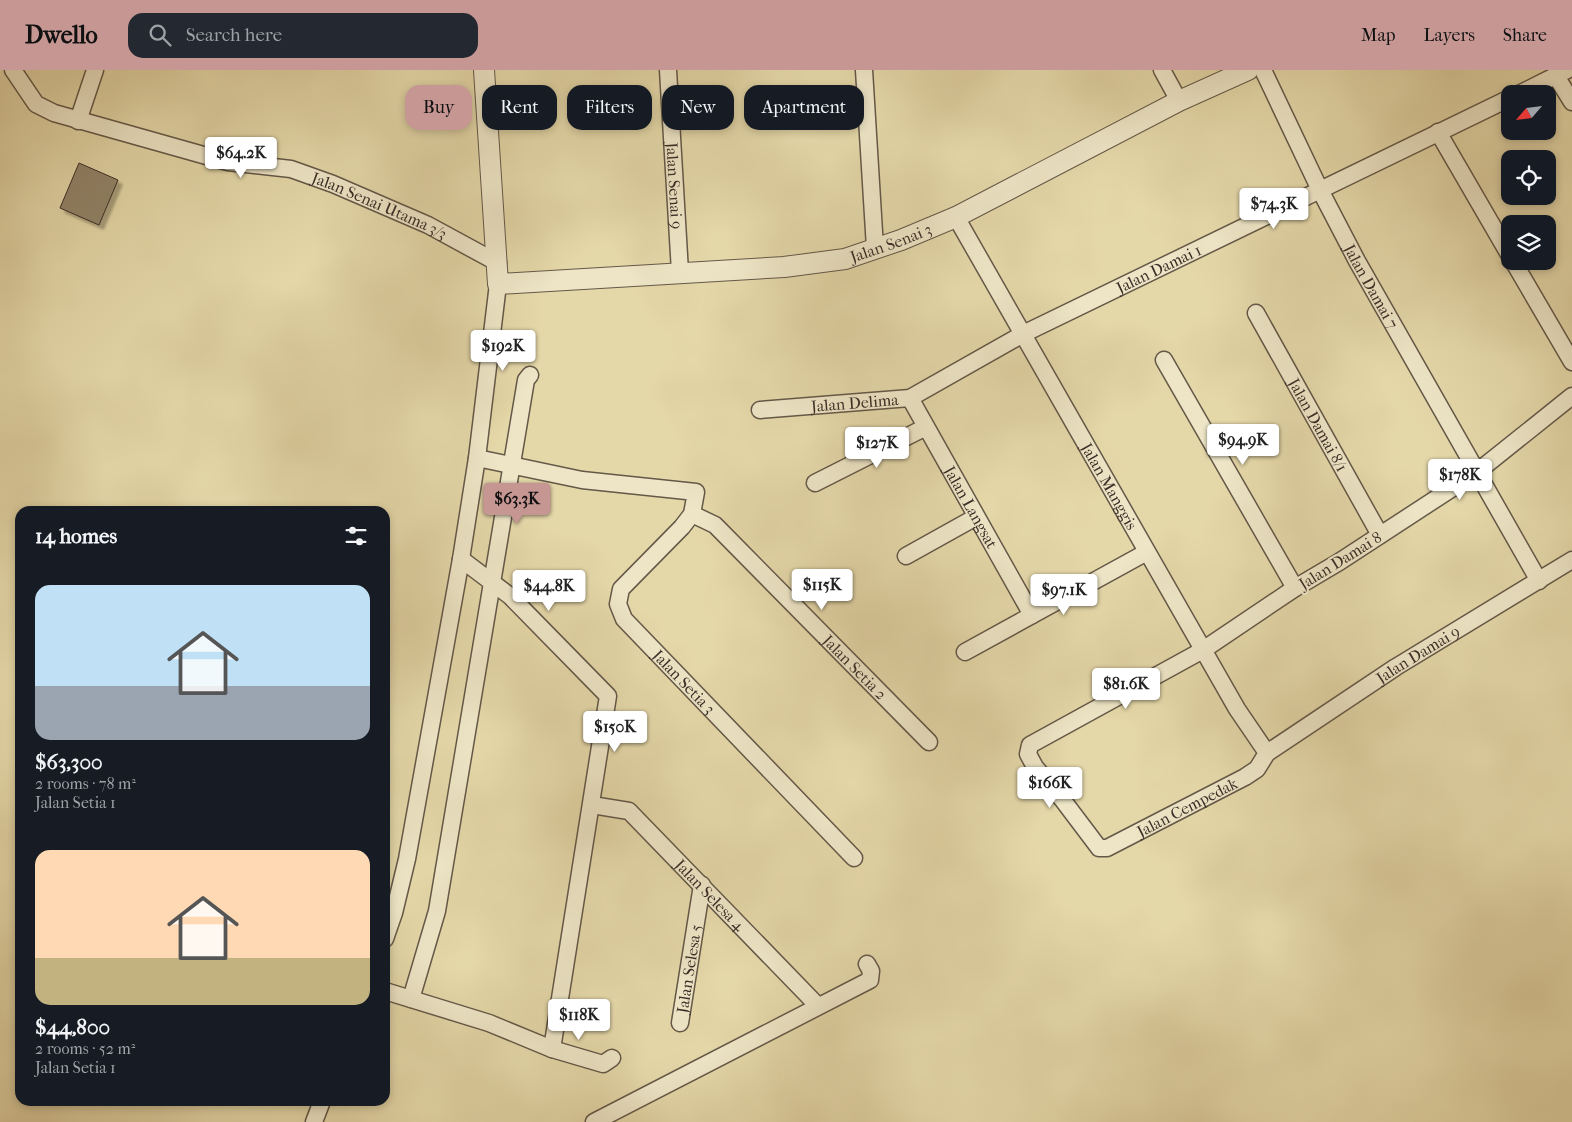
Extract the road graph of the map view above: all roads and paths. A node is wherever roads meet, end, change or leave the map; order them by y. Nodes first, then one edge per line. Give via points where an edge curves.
1 (13, 70) edge
2 (94, 70) edge
3 (484, 70) edge
4 (668, 70) edge
5 (864, 70) edge
6 (1162, 70) edge
7 (1248, 70) edge
8 (1262, 70) edge
9 (1562, 73) edge
10 (1537, 85) edge
11 (1179, 101) junction
12 (1501, 102) edge
13 (1572, 102) edge
14 (78, 121) junction
15 (1438, 132) junction
16 (1320, 190) junction
17 (956, 216) junction
18 (1501, 240) edge
19 (875, 248) junction
20 (498, 263) junction
21 (1518, 270) edge
22 (680, 272) junction
23 (498, 284) junction
24 (1256, 313) dead end
25 (1024, 334) junction
26 (1164, 360) dead end
27 (1572, 362) edge
28 (530, 375) dead end
29 (1572, 396) edge
30 (910, 398) junction
31 (760, 410) dead end
32 (926, 427) junction
33 (477, 458) junction
34 (512, 463) junction
35 (1477, 472) junction
36 (815, 483) dead end
37 (692, 514) junction
38 (976, 518) junction
39 (1380, 535) junction
40 (1147, 552) junction
41 (906, 556) dead end
42 (461, 560) junction
43 (1572, 560) edge
44 (491, 581) junction
45 (1539, 581) junction
46 (1294, 588) junction
47 (1032, 615) junction
48 (1203, 650) junction
49 (965, 652) dead end
50 (929, 742) dead end
51 (1267, 753) junction
52 (592, 805) junction
53 (1099, 848) joint
54 (854, 858) dead end
55 (702, 885) junction
56 (390, 925) edge
57 (867, 964) dead end
58 (390, 992) edge
59 (411, 998) junction
60 (818, 1006) junction
61 (680, 1023) dead end
62 (552, 1049) junction
63 (612, 1058) dead end
64 (320, 1106) edge
65 (314, 1122) edge
66 (594, 1122) edge

1 - 14 street, Jalan Senai Utama 3/3 via 36,104
2 - 14 street
3 - 20 street
4 - 22 street, Jalan Senai 9
5 - 19 street
6 - 11 street
7 - 11 street, Jalan Senai 3
8 - 16 street, Jalan Damai 7
9 - 10 street
9 - 13 street
11 - 17 street, Jalan Senai 3
12 - 15 street, Jalan Damai 1
14 - 20 street, Jalan Senai Utama 3/3 via 228,162 262,164 299,172 428,224
15 - 16 street, Jalan Damai 1
15 - 18 street
16 - 25 street, Jalan Damai 1
16 - 35 street, Jalan Damai 7 via 1357,262
17 - 19 street, Jalan Senai 3
17 - 25 street, Jalan Manggis
19 - 22 street, Jalan Senai 3 via 845,259 784,267
20 - 23 street
21 - 27 street
22 - 23 street, Jalan Senai 3
23 - 33 street via 496,322
24 - 39 street, Jalan Damai 8/1
25 - 30 street, Jalan Delima
25 - 40 street, Jalan Manggis
26 - 46 street
28 - 34 street via 526,380
29 - 35 street, Jalan Damai 8
30 - 31 street, Jalan Delima
30 - 32 street, Jalan Langsat
32 - 36 street
32 - 38 street, Jalan Langsat
33 - 34 street
33 - 42 street
34 - 37 street, Jalan Setia 3 via 582,480 696,492
34 - 44 street
35 - 39 street, Jalan Damai 8
35 - 45 street, Jalan Damai 7
37 - 50 street, Jalan Setia 2 via 715,525
37 - 54 street, Jalan Setia 3 via 621,589 618,604 624,619
38 - 41 street
38 - 47 street, Jalan Langsat
39 - 46 street, Jalan Damai 8
40 - 47 street
40 - 48 street, Jalan Manggis
42 - 44 street
42 - 56 street via 407,859
43 - 45 street, Jalan Damai 9
44 - 52 street via 517,602 608,696
44 - 59 street via 437,911
45 - 51 street, Jalan Damai 9 via 1396,667
46 - 48 street, Jalan Damai 8
47 - 49 street
48 - 51 street, Jalan Manggis
48 - 53 street, Jalan Damai 8 via 1030,744 1028,754 1035,767
51 - 53 street, Jalan Cempedak via 1257,769 1245,777 1108,848
52 - 55 street, Jalan Selesa 4 via 630,811
52 - 62 street
55 - 60 street, Jalan Selesa 4
55 - 61 street, Jalan Selesa 5
57 - 60 street via 871,971 870,980
58 - 59 street
59 - 62 street via 489,1023
60 - 66 street
62 - 63 street via 604,1064
64 - 65 street

